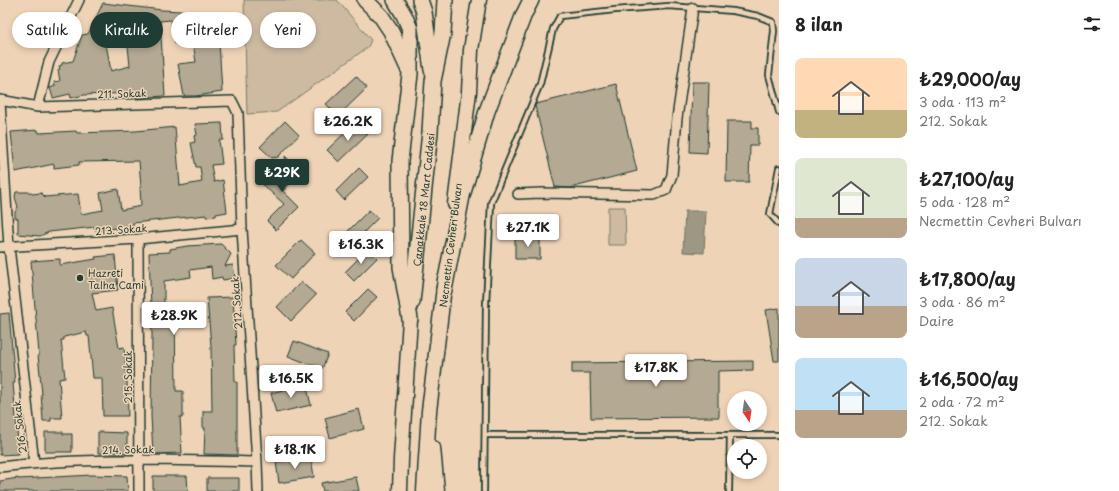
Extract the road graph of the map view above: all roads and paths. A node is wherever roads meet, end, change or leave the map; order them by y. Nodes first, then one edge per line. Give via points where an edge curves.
1 (79, 0) edge
2 (365, 0) edge
3 (395, 0) edge
4 (420, 0) edge
5 (445, 0) edge
6 (479, 0) edge
7 (531, 0) edge
8 (693, 8) junction
9 (410, 74) junction
10 (433, 81) junction
11 (0, 101) edge
12 (38, 107) junction
13 (779, 112) edge
14 (238, 113) joint
15 (779, 168) edge
16 (518, 194) dead end
17 (779, 224) edge
18 (242, 229) junction
19 (138, 239) junction
20 (5, 247) edge
21 (444, 290) junction
22 (410, 319) junction
23 (429, 411) junction
24 (485, 435) junction
25 (730, 435) junction
26 (779, 435) edge
27 (401, 459) junction
28 (139, 460) junction
29 (257, 462) junction
30 (34, 463) junction
31 (0, 467) edge
32 (139, 491) edge
33 (258, 491) edge
34 (393, 491) edge
35 (400, 491) edge
36 (424, 491) edge
37 (438, 491) edge
38 (484, 491) edge
39 (729, 491) edge

1 - 12 street via 49,62
2 - 9 highway via 391,31
3 - 9 highway via 410,29
4 - 10 highway via 424,12
5 - 10 highway via 443,33
6 - 21 main road, Necmettin Cevheri Bulvarı
7 - 21 highway via 486,111 462,196
8 - 13 lane via 733,11 773,22 769,75
8 - 16 street via 677,118 672,175 666,190 654,195
8 - 24 lane via 669,6 560,16 553,29 540,84 491,203 486,304
9 - 22 highway via 400,160 400,267
10 - 22 highway, Çanakkale 18 Mart Caddesi
11 - 12 street, 211. Sokak
11 - 20 street, 216. Sokak
12 - 14 street, 211. Sokak via 232,101
14 - 18 street, 212. Sokak
15 - 17 lane via 770,214
18 - 19 street, 213. Sokak
18 - 29 street, 212. Sokak
19 - 20 street, 213. Sokak
19 - 28 street, 215. Sokak
20 - 30 street, 216. Sokak
21 - 23 main road, Necmettin Cevheri Bulvarı
22 - 27 main road
23 - 36 main road, Necmettin Cevheri Bulvarı
23 - 37 main road
24 - 25 lane
24 - 38 lane
25 - 26 lane
25 - 39 lane
27 - 34 main road
27 - 35 main road
28 - 29 street, 214. Sokak
28 - 30 street, 214. Sokak
28 - 32 street, 215. Sokak
29 - 33 street, 212. Sokak
30 - 31 street, 214. Sokak

